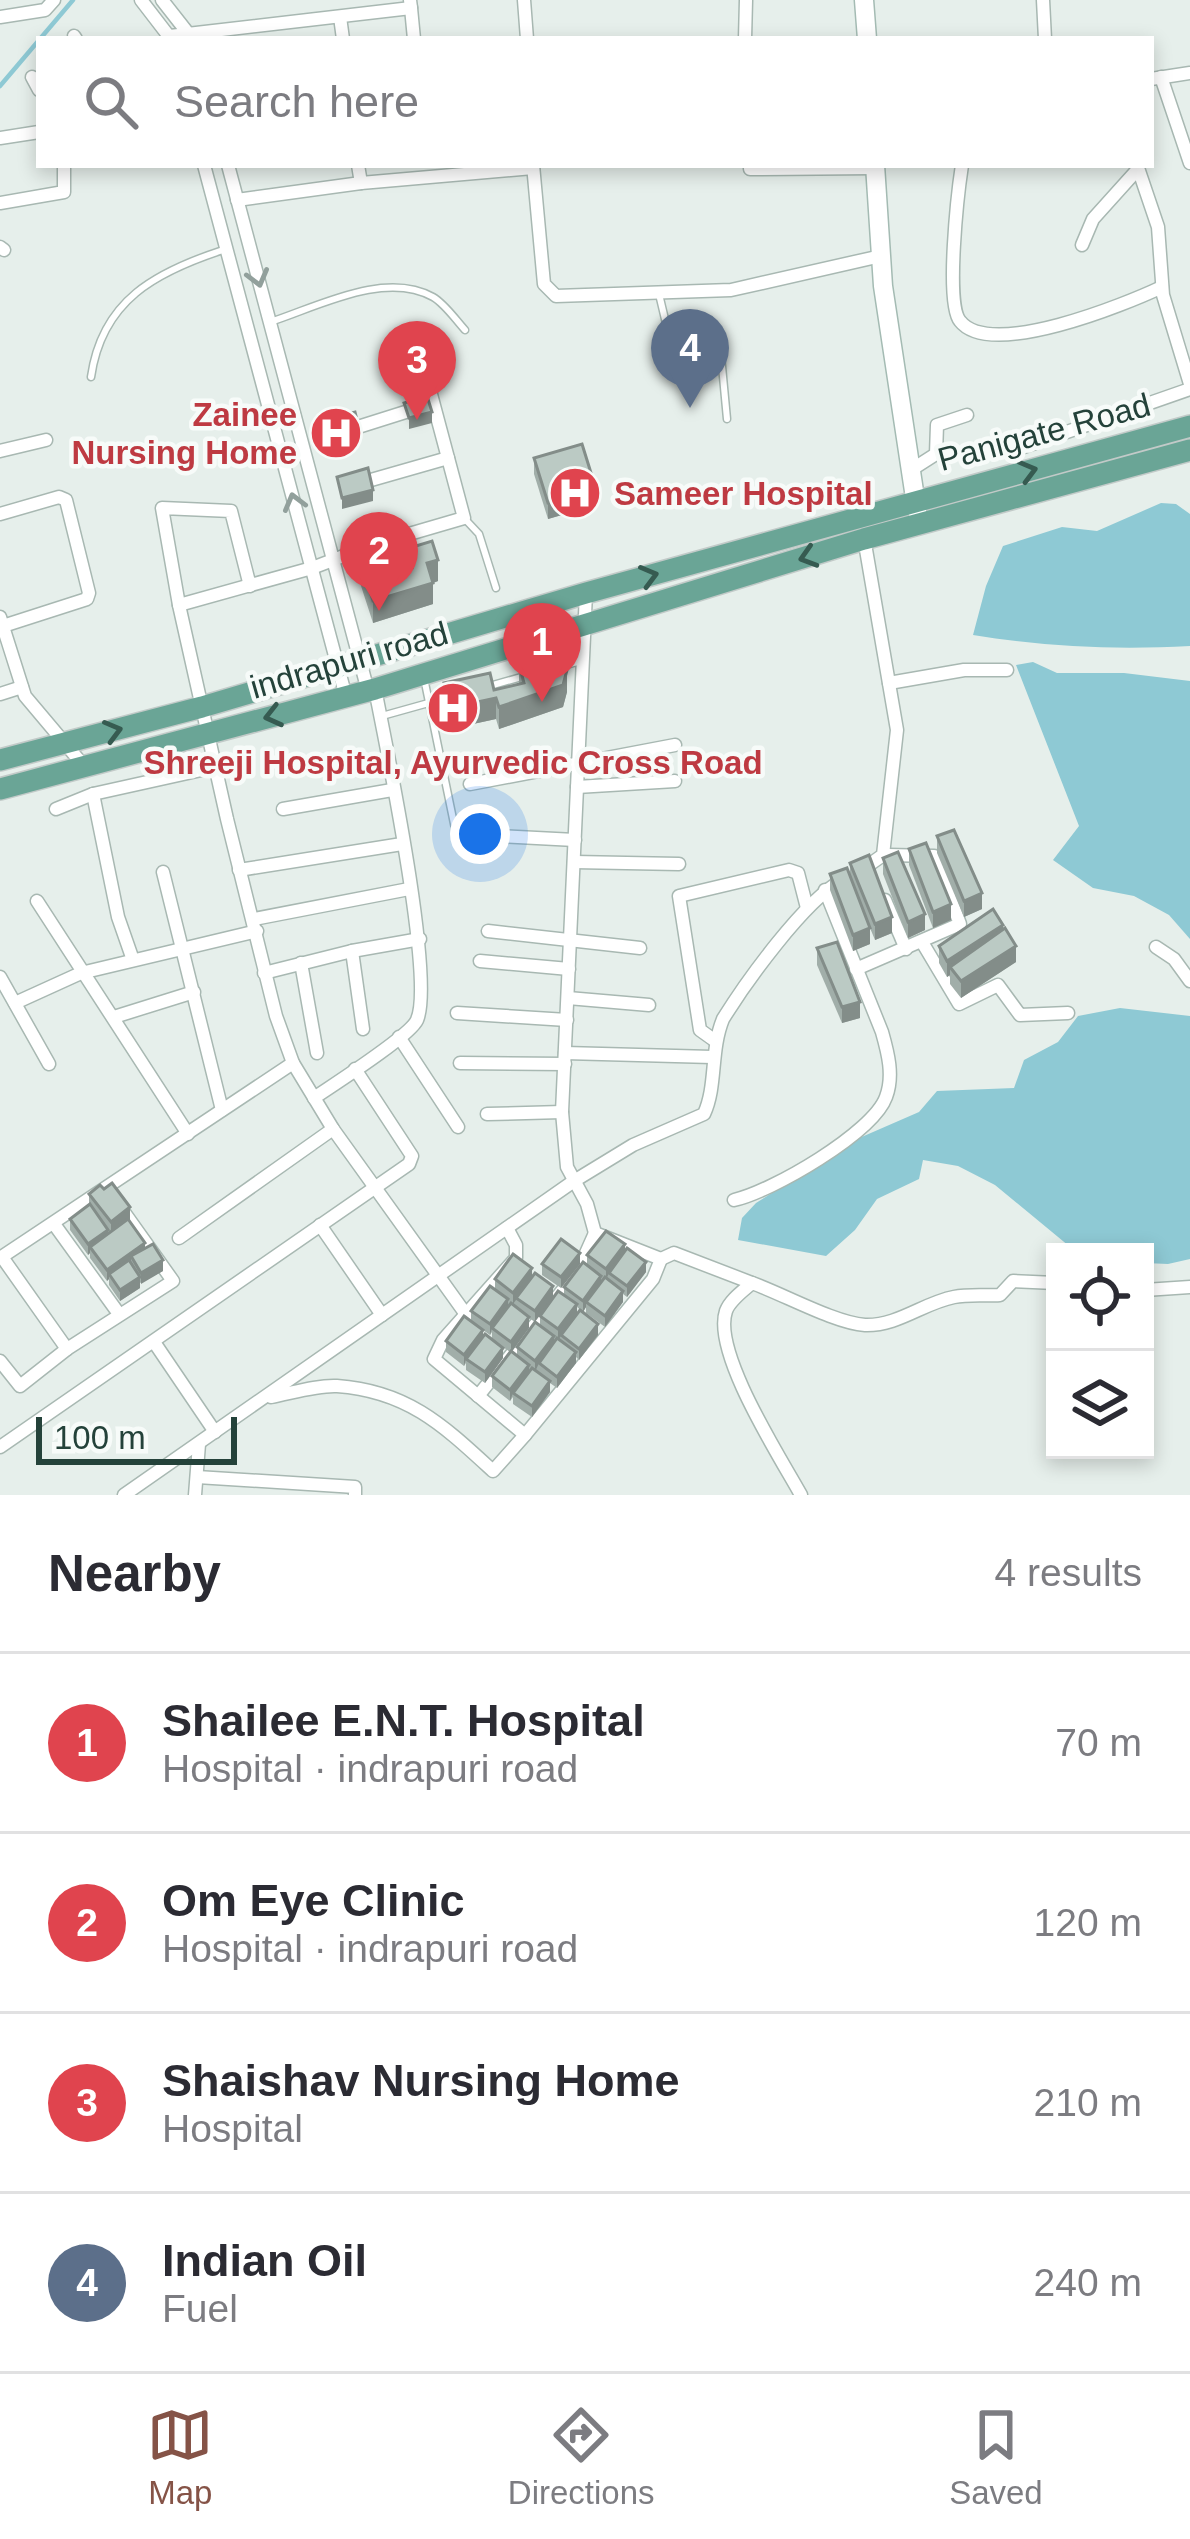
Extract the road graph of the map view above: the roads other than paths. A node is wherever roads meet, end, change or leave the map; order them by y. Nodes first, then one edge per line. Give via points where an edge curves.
1 (54, 0) edge
2 (141, 0) edge
3 (162, 0) edge
4 (524, 0) edge
5 (746, 0) edge
6 (864, 0) edge
7 (1043, 0) edge
8 (411, 4) edge
9 (0, 17) edge
10 (340, 17) junction
11 (190, 35) edge
12 (168, 36) edge
13 (343, 36) edge
14 (414, 36) edge
15 (527, 36) edge
16 (745, 36) edge
17 (867, 36) edge
18 (1045, 36) edge
19 (1190, 73) edge
20 (1156, 78) edge
21 (36, 132) edge
22 (0, 138) edge
23 (1190, 163) edge
24 (64, 168) edge
25 (205, 168) edge
26 (229, 168) edge
27 (358, 168) edge
28 (491, 168) edge
29 (533, 168) edge
30 (750, 168) edge
31 (792, 168) edge
32 (875, 168) edge
33 (962, 168) edge
34 (1137, 168) edge
35 (1138, 168) edge
36 (449, 170) edge
37 (361, 183) junction
38 (237, 200) junction
39 (0, 203) edge
40 (1082, 244) dead end
41 (227, 249) junction
42 (881, 256) junction
43 (1162, 287) junction
44 (659, 290) junction
45 (270, 322) junction
46 (465, 330) dead end
47 (424, 368) dead end
48 (92, 376) dead end
49 (1190, 386) edge
50 (433, 403) junction
51 (967, 415) dead end
52 (727, 419) dead end
53 (1190, 426) edge
54 (358, 428) edge
55 (46, 440) dead end
56 (1021, 448) dead end
57 (1190, 450) edge
58 (0, 451) edge
59 (448, 458) junction
60 (911, 470) junction
61 (371, 480) edge
62 (918, 512) junction
63 (0, 514) edge
64 (464, 518) junction
65 (862, 528) junction
66 (332, 557) junction
67 (312, 568) junction
68 (250, 586) junction
69 (496, 589) dead end
70 (586, 593) junction
71 (179, 604) junction
72 (2, 621) edge
73 (583, 627) junction
74 (6, 659) edge
75 (581, 661) junction
76 (349, 664) junction
77 (1007, 670) dead end
78 (423, 674) junction
79 (889, 683) junction
80 (22, 687) junction
81 (472, 691) edge
82 (363, 692) junction
83 (0, 694) edge
84 (451, 697) edge
85 (429, 703) junction
86 (202, 707) junction
87 (380, 717) junction
88 (208, 732) junction
89 (62, 744) junction
90 (675, 745) dead end
91 (0, 760) edge
92 (578, 761) junction
93 (84, 766) junction
94 (215, 767) junction
95 (675, 781) dead end
96 (470, 784) dead end
97 (577, 788) junction
98 (0, 789) edge
99 (392, 790) junction
100 (93, 794) junction
101 (56, 809) dead end
102 (283, 809) dead end
103 (477, 835) dead end
104 (575, 840) junction
105 (401, 844) junction
106 (459, 848) dead end
107 (883, 855) junction
108 (574, 862) junction
109 (679, 864) dead end
110 (871, 866) junction
111 (239, 870) junction
112 (164, 872) dead end
113 (409, 889) junction
114 (825, 890) junction
115 (38, 901) dead end
116 (807, 908) junction
117 (255, 926) junction
118 (488, 931) dead end
119 (420, 939) junction
120 (571, 940) junction
121 (922, 942) junction
122 (1156, 946) dead end
123 (640, 948) dead end
124 (182, 949) junction
125 (906, 949) junction
126 (352, 951) junction
127 (133, 960) junction
128 (480, 962) dead end
129 (301, 963) junction
130 (569, 969) junction
131 (856, 969) junction
132 (81, 973) junction
133 (265, 973) junction
134 (0, 977) edge
135 (1190, 981) edge
136 (194, 992) junction
137 (568, 998) junction
138 (15, 1003) junction
139 (649, 1005) dead end
140 (457, 1013) dead end
141 (1068, 1013) dead end
142 (115, 1017) junction
143 (567, 1020) junction
144 (363, 1029) dead end
145 (399, 1037) junction
146 (714, 1040) junction
147 (317, 1053) dead end
148 (712, 1057) junction
149 (565, 1058) junction
150 (293, 1063) junction
151 (460, 1063) dead end
152 (49, 1064) dead end
153 (355, 1069) junction
154 (314, 1098) junction
155 (222, 1110) junction
156 (562, 1112) junction
157 (487, 1114) dead end
158 (458, 1127) dead end
159 (333, 1130) junction
160 (188, 1134) junction
161 (574, 1181) junction
162 (375, 1186) junction
163 (106, 1188) junction
164 (734, 1200) dead end
165 (54, 1224) junction
166 (320, 1226) junction
167 (507, 1228) junction
168 (595, 1233) junction
169 (179, 1238) dead end
170 (1, 1257) edge
171 (661, 1258) junction
172 (439, 1276) junction
173 (752, 1283) junction
174 (1046, 1283) edge
175 (1190, 1287) edge
176 (1154, 1289) edge
177 (119, 1314) junction
178 (382, 1315) junction
179 (467, 1315) junction
180 (486, 1338) edge
181 (154, 1342) junction
182 (67, 1348) junction
183 (498, 1349) edge
184 (510, 1360) junction
185 (0, 1361) edge
186 (478, 1396) junction
187 (265, 1398) junction
188 (215, 1432) junction
189 (526, 1435) junction
190 (199, 1444) junction
191 (0, 1448) edge
192 (196, 1477) junction
193 (250, 1488) edge
194 (124, 1495) edge
195 (195, 1495) edge
196 (355, 1495) edge
197 (800, 1495) edge

1 - 9 street via 27,16
2 - 12 street
3 - 11 street
4 - 15 street
5 - 16 street
6 - 17 street
7 - 18 street
8 - 10 street
8 - 14 street
10 - 11 street
10 - 13 street
19 - 20 street
20 - 23 street
21 - 22 street
24 - 39 street via 64,192
25 - 41 street
26 - 38 street
27 - 37 street
28 - 36 street
29 - 44 street via 549,292 577,298
30 - 31 street
32 - 42 street
33 - 43 street via 955,307 966,326 1026,332 1088,318
34 - 40 street
35 - 43 street via 1157,227
36 - 37 street
37 - 38 street
38 -> 45 street
41 - 48 lane via 152,279 128,301 106,325
67 -> 41 street
42 - 44 street via 731,290
42 - 60 street
43 - 49 street
44 - 52 lane via 669,336 720,345
45 - 46 lane via 367,291 410,287 438,299
45 - 66 street
47 - 50 street
49 - 56 street
50 - 54 street
50 - 59 street
51 - 60 street via 937,425 936,454
62 -> 53 main road, Panigate Road
55 - 58 street
57 - 62 main road, Panigate Road
59 - 61 street
59 - 64 street
60 - 62 street
62 - 65 main road, indrapuri road
63 - 72 street via 66,500 89,592 87,599
64 - 66 street
64 - 69 lane via 476,527
70 -> 65 main road, indrapuri road
65 -> 73 main road, indrapuri road
65 - 79 street
66 - 67 street
66 - 76 street
67 - 68 street
67 - 76 street
68 - 71 street
68 - 71 street via 231,511 166,506
70 - 73 street
70 - 76 main road, indrapuri road
71 - 86 street
72 - 74 street
73 - 75 street
73 - 78 main road, indrapuri road
74 - 80 street
75 - 81 lane
75 - 92 street
76 - 82 street
76 - 82 street
76 - 86 main road, indrapuri road
77 - 79 street
78 - 82 main road, indrapuri road
78 - 85 lane
79 - 107 street via 897,748
80 - 83 street
80 - 89 street
82 - 87 street
82 -> 88 main road, indrapuri road
84 - 85 lane
85 - 87 lane
85 - 106 lane
86 - 88 street
89 -> 86 main road, indrapuri road
87 - 99 street
88 - 93 main road, indrapuri road
88 - 94 street
89 - 91 main road, indrapuri road
89 - 93 street
90 - 92 street
92 - 96 street
92 - 97 street
93 - 98 main road, indrapuri road
94 - 100 street
94 - 111 street
95 - 97 street
97 - 104 street
99 - 102 street
99 - 105 street
100 - 101 street
100 - 127 street
103 - 104 street
104 - 108 street
105 - 111 street
105 - 113 street
107 - 110 street
107 - 121 street via 934,856 960,923
108 - 109 street
108 - 120 street
110 - 114 street
110 - 125 street
111 - 117 street
112 - 124 street
113 - 117 street
113 - 119 street
114 - 116 street
114 - 131 street
115 - 132 street
116 - 146 street via 738,995
116 - 146 street via 798,873 789,870 680,896 700,1030
117 - 124 street
117 - 133 street
118 - 120 street
119 - 126 street
119 - 145 street via 419,1013
120 - 123 street
120 - 130 street
121 - 125 street
121 - 141 street via 959,1004 998,985 1020,1015
122 - 135 street
124 - 127 street
124 - 136 street
125 - 131 street
126 - 129 street
126 - 144 street
127 - 132 street
128 - 130 street
129 - 133 street
129 - 147 street
130 - 137 street
131 - 164 street via 888,1054 884,1102 846,1141 767,1190
132 - 138 street
132 - 142 street
133 - 150 street
134 - 138 street
136 - 142 street
136 - 155 street
137 - 139 street
137 - 143 street
138 - 152 street
140 - 143 street
142 - 160 street
143 - 149 street
145 - 153 street
145 - 158 street
146 - 148 street
148 - 149 street
148 - 161 street via 704,1114
149 - 151 street
149 - 156 street
150 - 154 street
150 - 155 street
153 - 154 street
153 - 162 street via 412,1156
154 - 159 street
155 - 160 street
156 - 157 street
156 - 161 street
159 - 162 street
159 - 169 street
160 - 163 street
161 - 167 street
161 - 168 street
162 - 166 street
162 - 172 street
163 - 165 street
163 - 177 street via 173,1280
165 - 170 street
165 - 177 street
166 - 178 street
166 - 181 street
167 - 172 street
167 - 179 street via 516,1258
168 - 171 street
168 - 184 street via 578,1271
170 - 182 street
171 - 173 street via 674,1253
171 - 189 street via 653,1279
172 - 178 street
172 - 179 street
173 - 174 street via 872,1324 957,1296 1000,1295 1013,1281
173 - 197 street via 724,1316 728,1351
175 - 176 street
177 - 182 street
178 - 187 street
179 - 180 street
179 - 186 street via 434,1359
181 - 188 street
181 - 191 street
182 - 185 street via 20,1386
183 - 184 street
184 - 186 street
186 - 189 street
187 - 188 street
187 - 189 street via 335,1385 399,1398 493,1471
188 - 190 street
190 - 192 street
190 - 194 street
192 - 193 street
192 - 195 street
193 - 196 street via 355,1487

